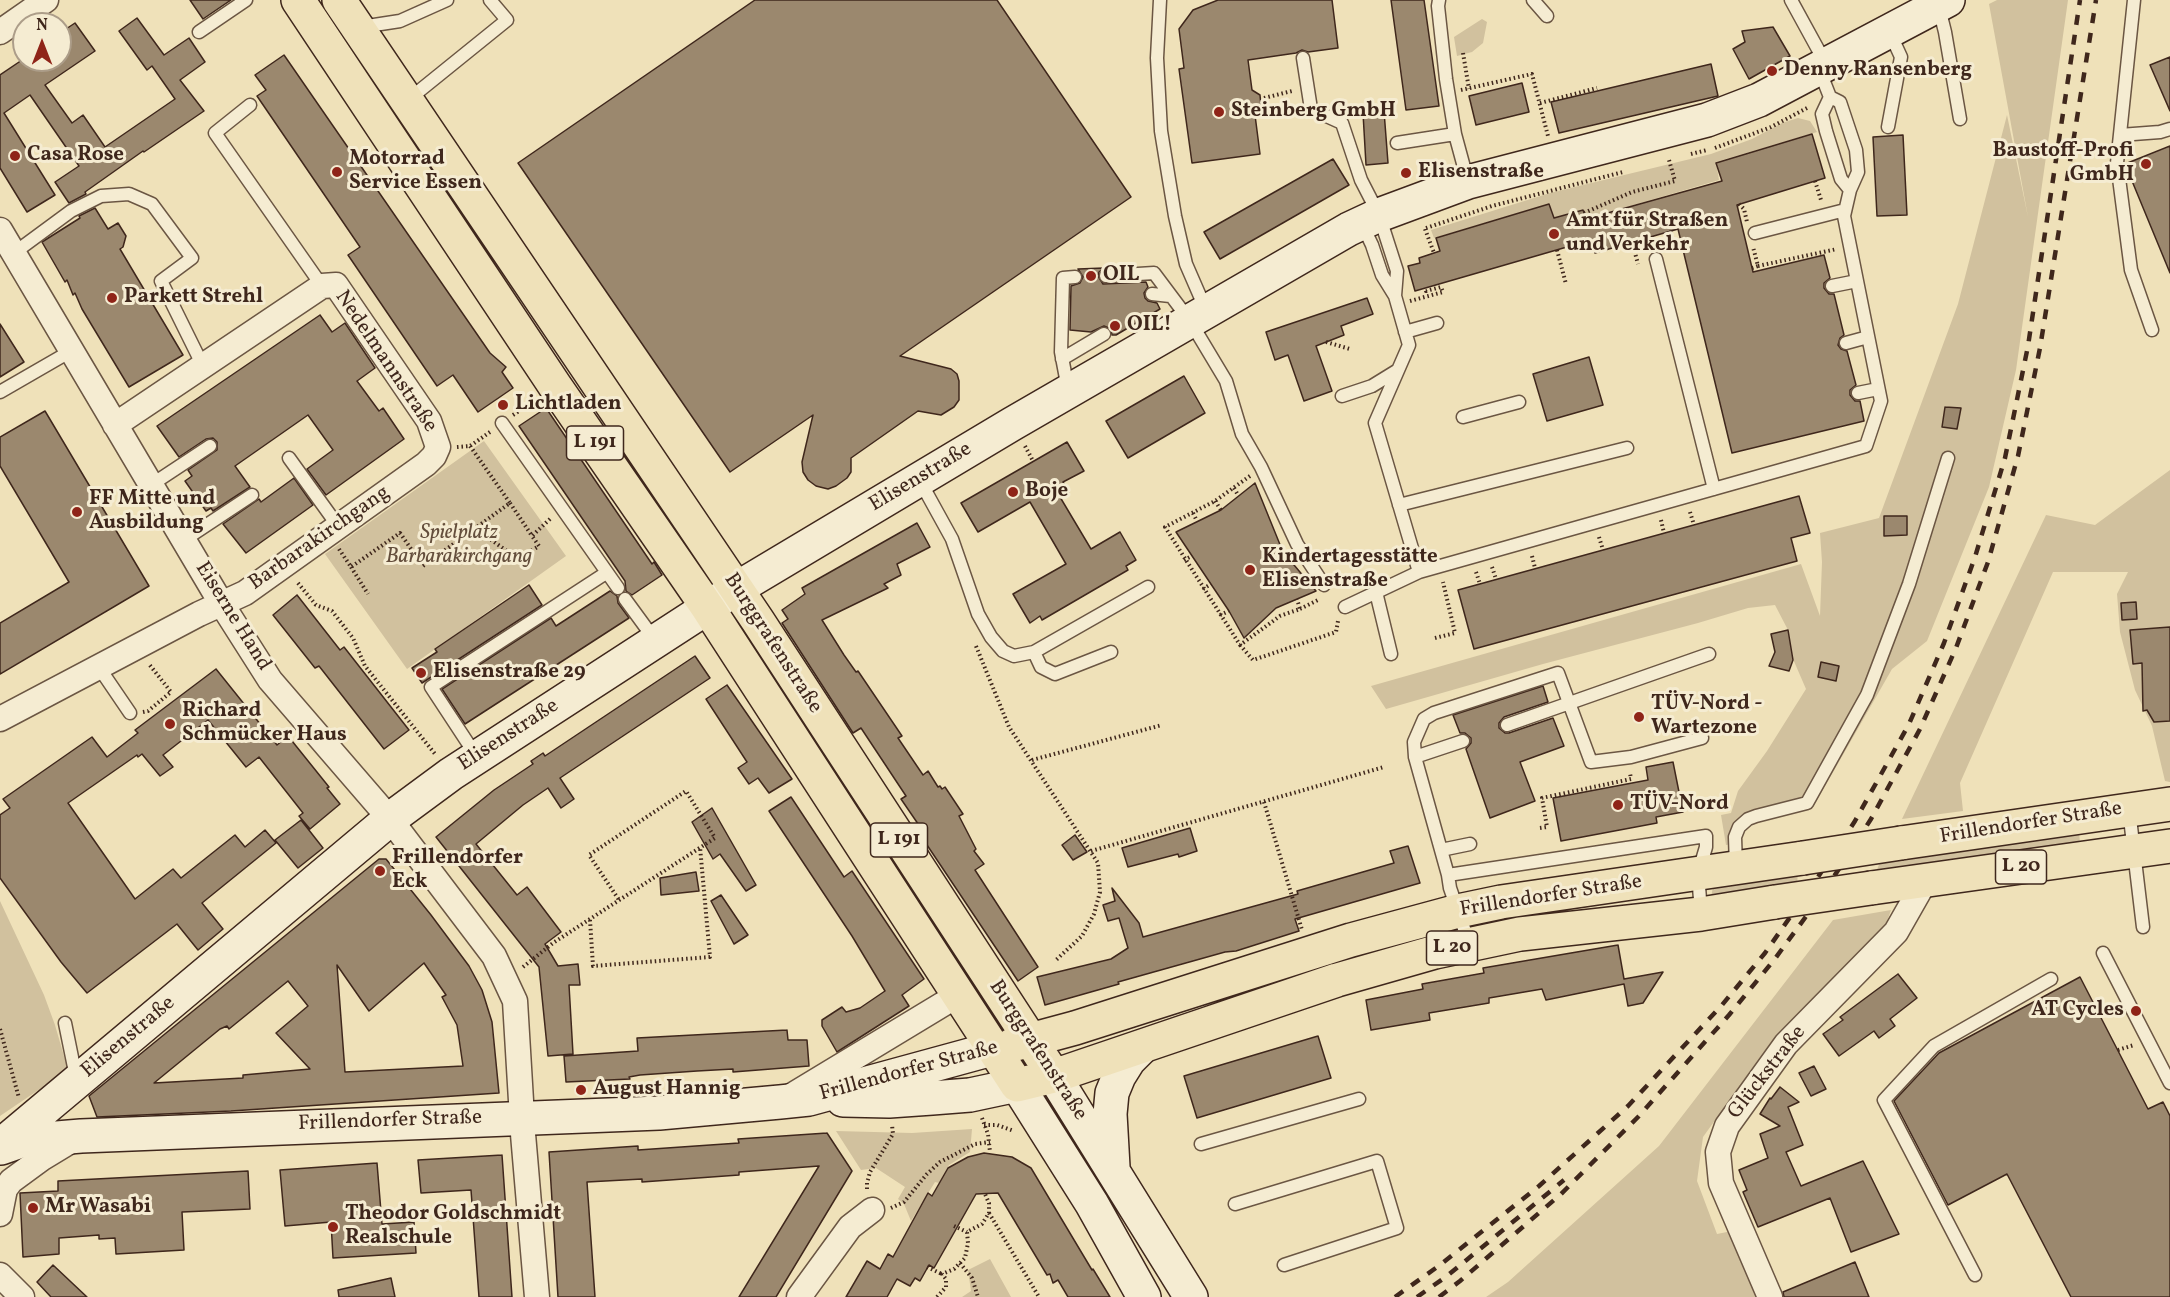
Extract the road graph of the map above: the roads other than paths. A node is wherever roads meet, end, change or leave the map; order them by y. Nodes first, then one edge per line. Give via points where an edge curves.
1 (46, 0) edge
2 (246, 0) edge
3 (298, 0) edge
4 (339, 0) edge
5 (447, 0) edge
6 (490, 0) edge
7 (1160, 0) edge
8 (1439, 0) edge
9 (1533, 0) edge
10 (1791, 0) edge
11 (2134, 0) edge
12 (1943, 3) edge
13 (1547, 16) dead end
14 (358, 27) junction
15 (1889, 31) junction
16 (0, 32) edge
17 (199, 32) dead end
18 (1303, 58) dead end
19 (1825, 76) junction
20 (407, 101) junction
21 (250, 105) dead end
22 (1960, 119) dead end
23 (1888, 127) dead end
24 (2170, 129) edge
25 (1455, 134) junction
26 (2120, 135) junction
27 (1397, 143) dead end
28 (1468, 182) junction
29 (1850, 190) junction
30 (1845, 210) junction
31 (1371, 219) junction
32 (0, 230) edge
33 (1755, 233) dead end
34 (14, 253) junction
35 (1656, 259) dead end
36 (1106, 276) dead end
37 (1075, 277) dead end
38 (1857, 281) junction
39 (322, 286) junction
40 (1832, 286) dead end
41 (1170, 296) junction
42 (1155, 298) dead end
43 (1397, 300) junction
44 (1199, 316) junction
45 (1437, 323) dead end
46 (2152, 330) dead end
47 (1405, 332) junction
48 (1104, 334) dead end
49 (1868, 338) junction
50 (1846, 343) dead end
51 (71, 351) junction
52 (1062, 359) junction
53 (203, 366) junction
54 (1398, 370) junction
55 (1878, 388) junction
56 (1069, 391) junction
57 (0, 392) edge
58 (1858, 393) dead end
59 (1342, 396) dead end
60 (1520, 402) dead end
61 (1463, 417) dead end
62 (502, 423) dead end
63 (115, 425) junction
64 (210, 446) dead end
65 (438, 447) joint
66 (1627, 448) dead end
67 (289, 458) dead end
68 (1948, 459) dead end
69 (919, 480) junction
70 (151, 485) junction
71 (1713, 489) junction
72 (252, 495) dead end
73 (1399, 505) junction
74 (333, 530) junction
75 (184, 540) junction
76 (1419, 572) junction
77 (606, 573) junction
78 (1324, 585) dead end
79 (1148, 587) dead end
80 (618, 588) dead end
81 (736, 589) junction
82 (1376, 592) junction
83 (625, 600) dead end
84 (221, 603) junction
85 (708, 608) junction
86 (1340, 610) road end
87 (656, 642) junction
88 (1034, 652) junction
89 (1111, 652) dead end
90 (1391, 654) dead end
91 (1708, 654) dead end
92 (98, 666) junction
93 (1569, 703) junction
94 (130, 713) road end
95 (0, 718) edge
96 (1507, 725) dead end
97 (1702, 738) dead end
98 (1463, 741) dead end
99 (1415, 757) junction
100 (464, 765) junction
101 (2170, 804) edge
102 (2129, 809) junction
103 (390, 819) junction
104 (1470, 844) dead end
105 (2170, 846) edge
106 (1441, 850) junction
107 (2133, 852) junction
108 (1736, 868) junction
109 (1698, 874) junction
110 (1448, 875) junction
111 (1924, 881) junction
112 (1458, 911) junction
113 (1701, 914) junction
114 (2143, 927) dead end
115 (1469, 945) junction
116 (2103, 953) dead end
117 (2051, 979) dead end
118 (958, 995) junction
119 (65, 1023) dead end
120 (1031, 1040) junction
121 (1142, 1047) junction
122 (992, 1049) junction
123 (1054, 1076) junction
124 (77, 1081) junction
125 (2170, 1083) edge
126 (1017, 1084) junction
127 (1359, 1099) dead end
128 (795, 1100) junction
129 (522, 1118) junction
130 (81, 1136) junction
131 (1201, 1144) dead end
132 (0, 1147) edge
133 (1114, 1172) junction
134 (1235, 1204) dead end
135 (872, 1210) road end
136 (0, 1214) edge
137 (1284, 1265) dead end
138 (0, 1275) edge
139 (1975, 1275) dead end
140 (22, 1297) edge
141 (537, 1297) edge
142 (799, 1297) edge
143 (1144, 1297) edge
144 (1191, 1297) edge
145 (1770, 1297) edge

1 - 16 street
2 - 17 lane
3 - 85 main road, Burggrafenstraße / L 191
4 - 14 main road, Burggrafenstraße / L 191
5 - 14 lane via 400,21
6 - 20 lane via 507,20
7 - 44 lane via 1157,58 1161,131 1175,216
8 - 25 lane via 1443,59
9 - 13 lane
10 - 19 lane
11 - 26 lane
12 - 15 street, Elisenstraße
12 - 22 lane
14 - 20 main road, Burggrafenstraße / L 191
15 - 19 street, Elisenstraße
15 - 23 lane via 1901,57
18 - 31 lane via 1311,109 1342,123
19 - 28 street, Elisenstraße via 1707,120 1532,171
19 - 29 lane via 1822,114 1841,179
19 - 29 lane via 1840,102 1856,150 1858,172
20 - 81 main road, Burggrafenstraße / L 191
21 - 39 lane via 215,133
24 - 26 lane
25 - 27 lane
25 - 28 lane
26 - 46 lane via 2117,163 2131,270
28 - 31 street, Elisenstraße
29 - 30 lane
30 - 33 lane
30 - 38 lane
31 - 43 lane via 1396,271
31 - 43 lane via 1372,245 1382,275
31 - 44 street, Elisenstraße
32 - 34 street, Eiserne Hand
34 - 51 street, Eiserne Hand
34 - 53 lane via 71,211 101,196 129,194 152,204 192,258 161,281
35 - 71 lane
36 - 41 lane via 1154,273
37 - 52 lane via 1063,278
38 - 40 lane
38 - 49 lane
39 - 53 street, Nedelmannstraße
39 - 65 street, Nedelmannstraße via 336,285 429,421
41 - 42 lane
41 - 44 lane
43 - 47 lane
44 - 56 street, Elisenstraße
44 - 78 lane via 1226,381 1242,434 1297,544
45 - 47 lane
47 - 54 lane via 1409,345
48 - 52 lane
49 - 50 lane
49 - 55 lane
51 - 57 lane
51 - 63 street, Eiserne Hand
52 - 56 lane
53 - 63 street, Nedelmannstraße
54 - 59 lane via 1372,386
54 - 73 lane via 1375,423
55 - 58 lane
55 - 71 lane via 1881,401 1866,446
56 - 69 street, Elisenstraße
60 - 61 lane
62 - 77 lane
63 - 70 street, Eiserne Hand
64 - 70 lane
65 - 74 street, Barbarakirchgang via 426,464
66 - 73 lane
67 - 74 lane
68 - 108 lane via 1909,584 1867,695 1807,802 1756,816 1739,827 1735,837
69 - 81 street, Elisenstraße
69 - 88 lane via 952,539 978,614 991,637 1003,651 1014,656
70 - 75 street, Eiserne Hand
71 - 76 lane
72 - 75 lane
73 - 76 lane
74 - 84 street, Barbarakirchgang via 245,593
75 - 84 street, Eiserne Hand
76 - 82 lane
77 - 80 lane
77 - 100 lane via 431,687
79 - 88 lane
81 - 85 street, Elisenstraße
81 - 120 main road, Burggrafenstraße / L 191
82 - 86 lane
82 - 90 lane
83 - 87 lane
84 - 92 street, Barbarakirchgang
84 - 103 street, Eiserne Hand via 270,680
85 - 87 street, Elisenstraße
85 - 118 main road, Burggrafenstraße / L 191
87 - 100 street, Elisenstraße
88 - 89 lane via 1041,667 1055,674
91 - 93 lane via 1603,695
92 - 94 lane
92 - 95 street, Barbarakirchgang
93 - 96 lane
93 - 97 lane via 1591,762 1672,740
93 - 99 lane via 1558,673 1434,713 1424,719 1418,731
98 - 99 lane
99 - 106 lane
100 - 103 street, Elisenstraße
101 - 102 main road, Frillendorfer Straße / L 20
102 - 107 lane
102 - 108 main road, Frillendorfer Straße / L 20, bridge
103 - 124 street, Elisenstraße
103 - 129 street, Eiserne Hand via 494,956 515,1001
104 - 106 lane
105 - 107 main road, Frillendorfer Straße / L 20
106 - 110 lane
107 - 111 main road, Frillendorfer Straße / L 20
107 - 114 lane
108 - 109 main road, Frillendorfer Straße / L 20
109 - 110 lane via 1706,836
109 - 112 main road, Frillendorfer Straße / L 20
109 - 113 lane
110 - 112 lane
111 - 113 main road, Frillendorfer Straße / L 20, bridge
111 - 145 street, Glückstraße via 1896,933 1786,1044 1727,1126 1718,1152 1722,1184
112 - 115 lane
112 - 120 main road, Frillendorfer Straße / L 20 via 1351,940
113 - 115 main road, Frillendorfer Straße / L 20 via 1572,926
115 - 121 main road, Frillendorfer Straße / L 20 via 1337,980
116 - 125 lane
117 - 139 lane via 1934,1046 1884,1100
118 - 122 main road, Burggrafenstraße / L 191
118 - 128 street, Frillendorfer Straße
119 - 124 lane
120 - 122 main road, Frillendorfer Straße / L 20
120 - 123 main road, Burggrafenstraße
121 - 123 main road, Frillendorfer Straße / L 20
121 - 133 street via 1129,1060 1112,1094
122 - 126 main road, Burggrafenstraße
122 - 128 street, Frillendorfer Straße
123 - 126 main road, Frillendorfer Straße / L 20
123 - 133 street, Burggrafenstraße
124 - 132 street, Elisenstraße
126 - 128 street, Frillendorfer Straße via 970,1095 889,1101
126 - 143 street, Burggrafenstraße
127 - 131 lane
128 - 129 street, Frillendorfer Straße via 659,1113
129 - 130 street, Frillendorfer Straße
129 - 141 street, Eiserne Hand
130 - 132 street, Frillendorfer Straße via 21,1141
130 - 136 street via 11,1181 5,1189
133 - 144 street, Burggrafenstraße
134 - 137 lane via 1377,1161 1397,1228
135 - 142 street via 850,1227
138 - 140 street

